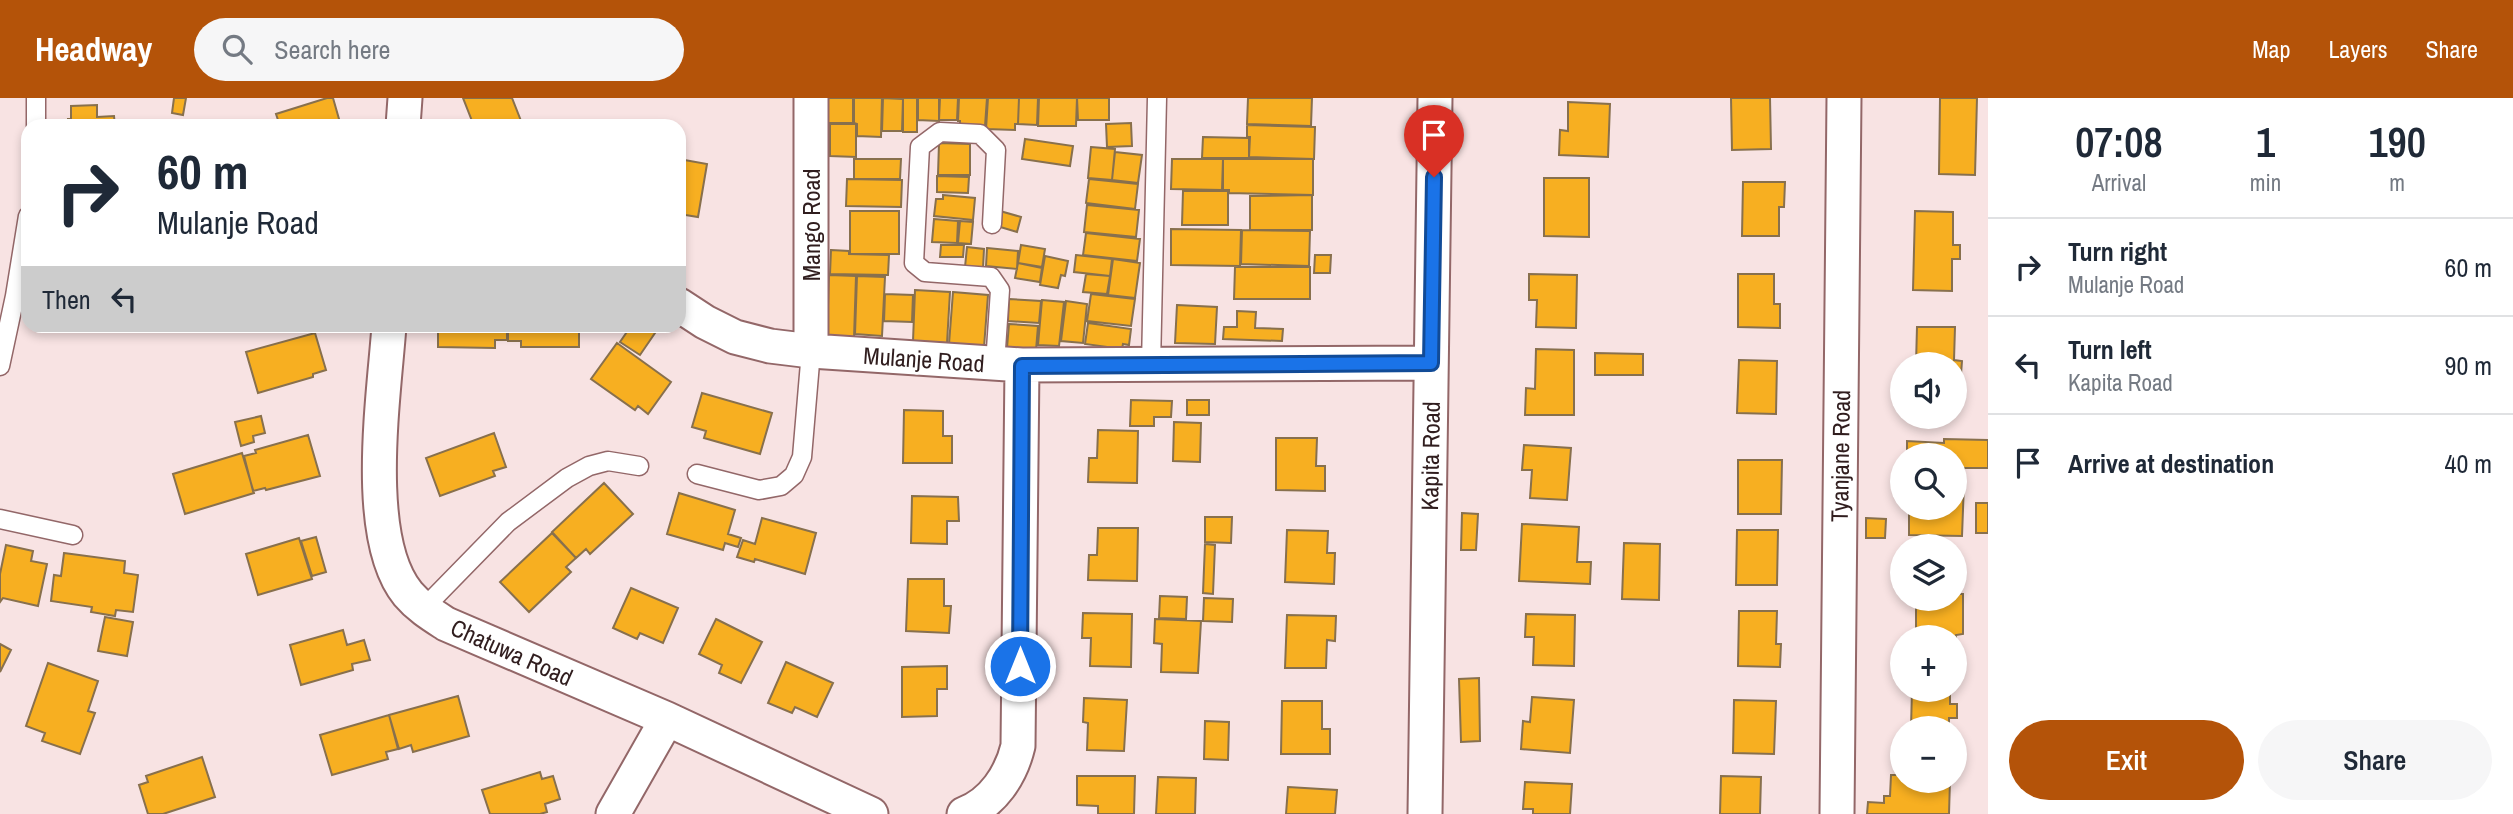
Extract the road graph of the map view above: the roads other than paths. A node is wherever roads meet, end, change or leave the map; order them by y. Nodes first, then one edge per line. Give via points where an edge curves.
1 (36, 98) edge
2 (405, 98) edge
3 (811, 98) edge
4 (1157, 98) edge
5 (1435, 98) edge
6 (1844, 98) edge
7 (36, 119) edge
8 (404, 119) edge
9 (992, 224) dead end
10 (21, 259) edge
11 (686, 310) edge
12 (389, 333) edge
13 (811, 351) junction
14 (1431, 363) junction
15 (1008, 365) junction
16 (1151, 365) junction
17 (0, 366) edge
18 (639, 466) dead end
19 (696, 474) dead end
20 (0, 519) edge
21 (73, 535) dead end
22 (423, 609) junction
23 (667, 719) junction
24 (613, 814) edge
25 (871, 814) edge
26 (964, 814) edge
27 (1426, 814) edge
28 (1837, 814) edge

1 - 7 lane
2 - 8 street
3 - 13 street, Mango Road
4 - 16 lane
5 - 14 street, Kapita Road
6 - 28 street, Tyanjane Road
9 - 15 lane via 996,150 981,134 940,132 920,147 914,263 925,272 990,277 1000,289
10 - 17 lane
11 - 13 street, Mulanje Road via 735,337
12 - 22 street, Chatuwa Road via 379,472 381,520 395,573
13 - 15 street, Mulanje Road
13 - 19 lane via 802,457 794,475 781,486 759,490
14 - 16 street, Mulanje Road
14 - 27 street, Kapita Road
15 - 16 street, Mulanje Road
15 - 26 street via 1018,746 1006,779 992,796
18 - 22 lane via 608,461 568,478 508,522
20 - 21 lane
22 - 23 street, Chatuwa Road via 446,624
23 - 24 street
23 - 25 street, Chatuwa Road

